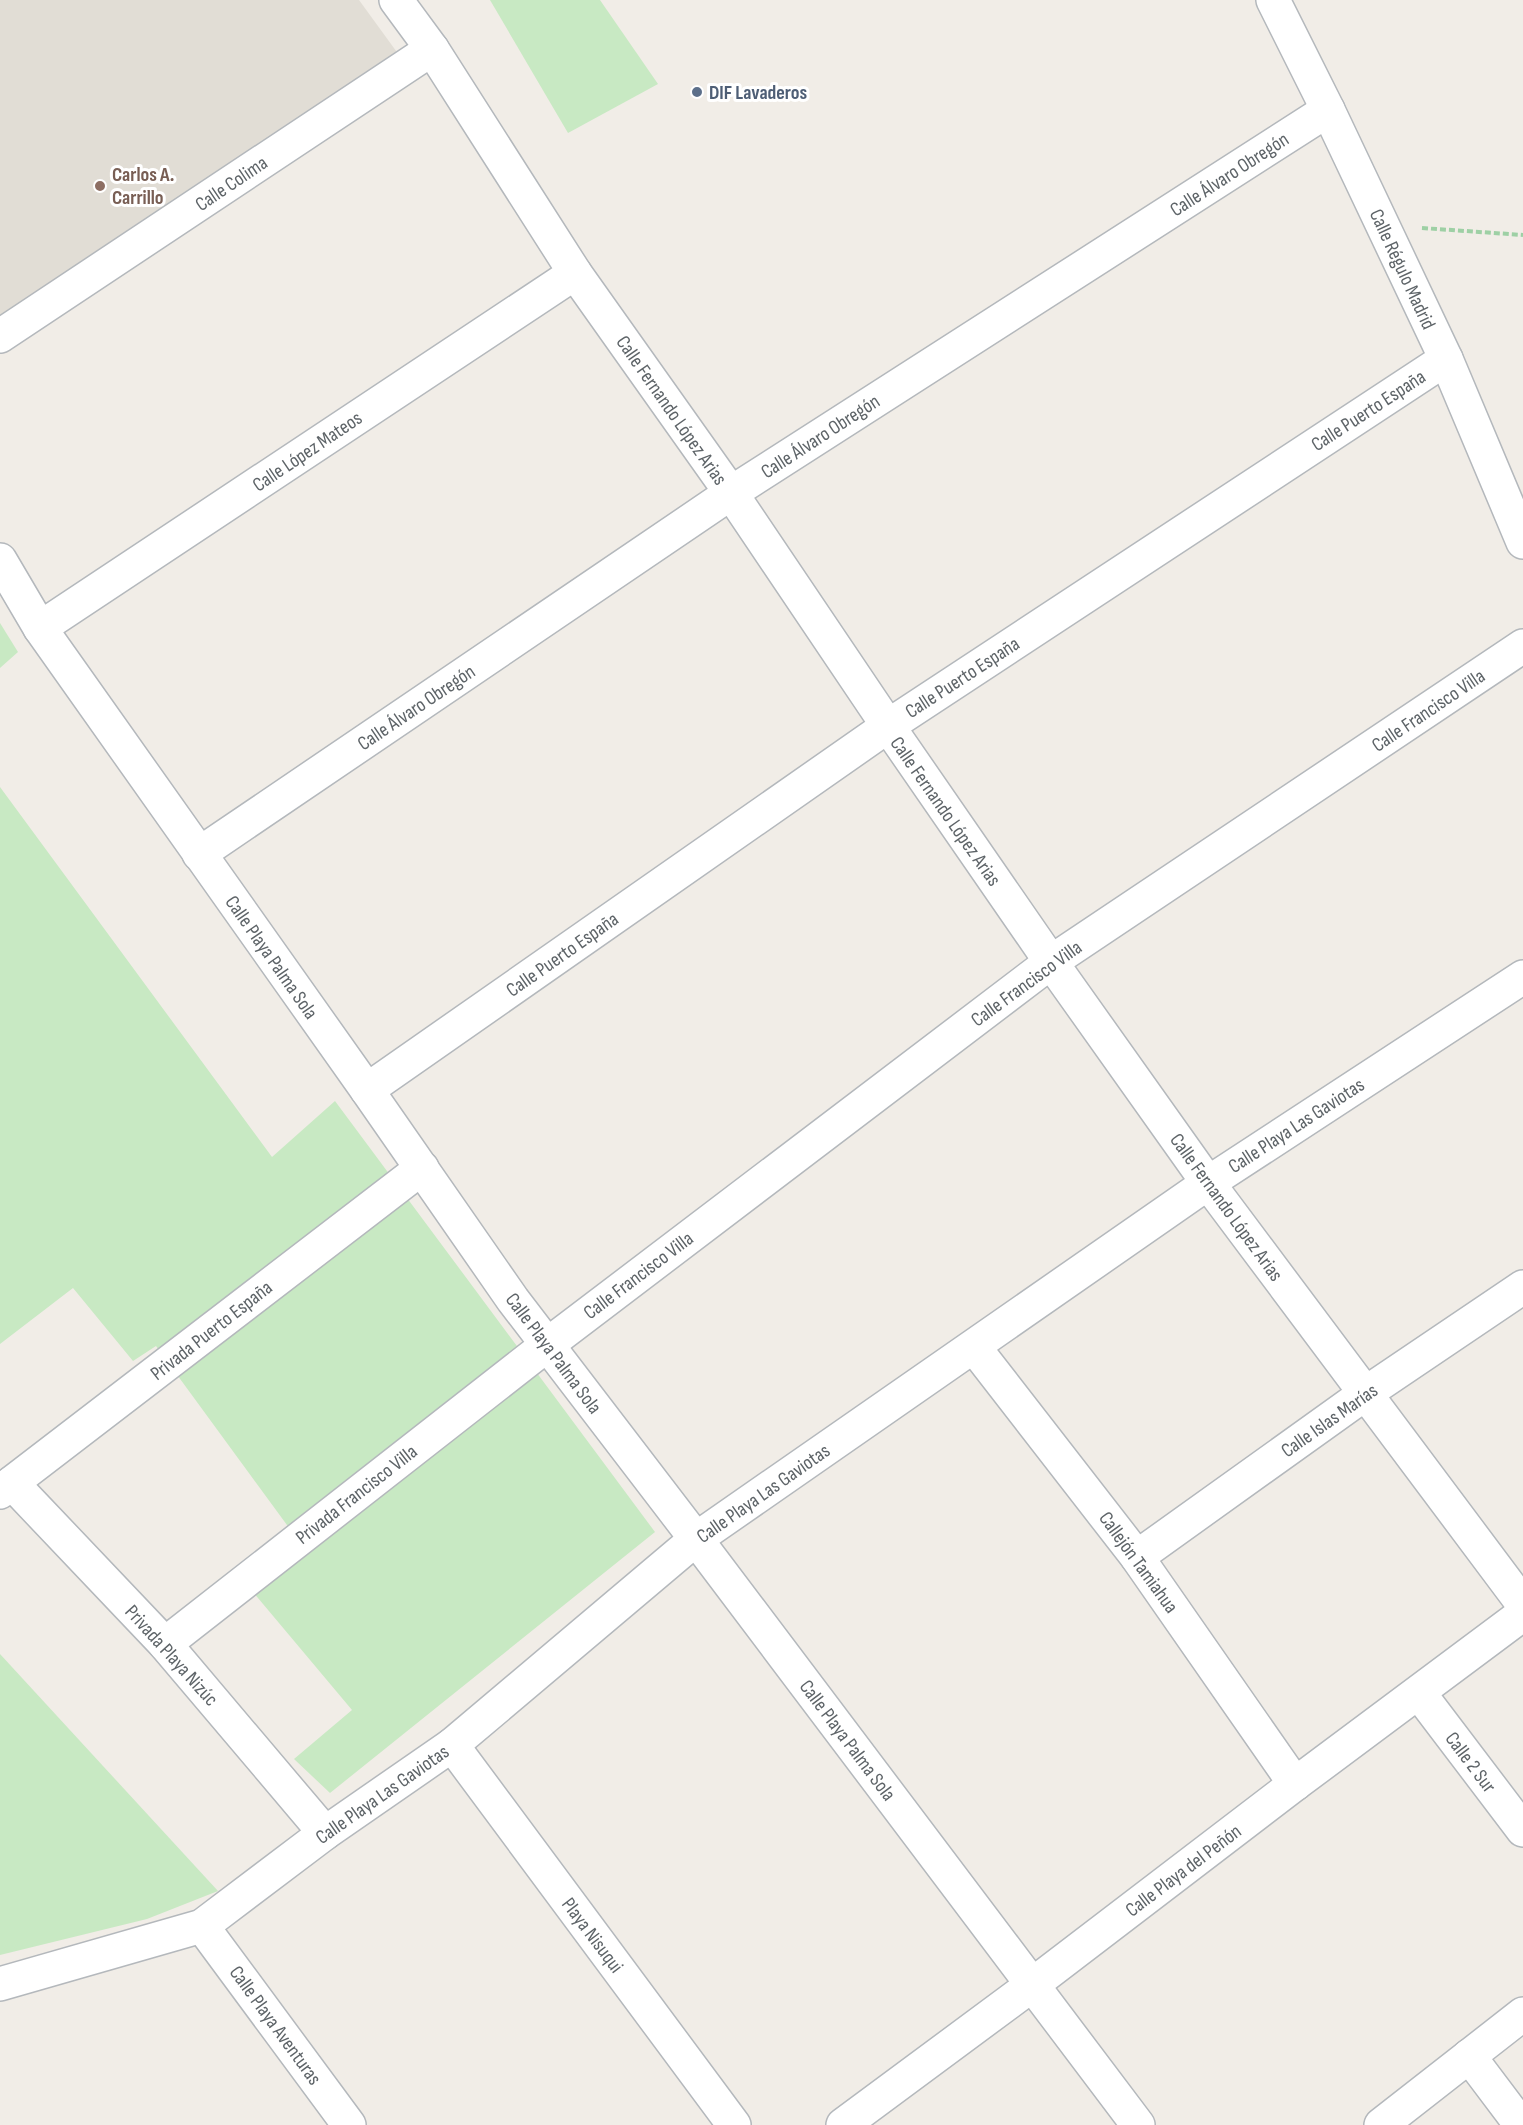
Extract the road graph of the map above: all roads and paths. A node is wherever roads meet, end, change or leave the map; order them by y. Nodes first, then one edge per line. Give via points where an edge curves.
1 (396, 0) edge
2 (1273, 0) edge
3 (432, 50) junction
4 (1328, 110) junction
5 (1382, 225) junction
6 (1523, 235) edge
7 (575, 273) junction
8 (0, 336) edge
9 (1446, 359) junction
10 (731, 493) junction
11 (1523, 542) edge
12 (0, 560) edge
13 (40, 628) junction
14 (1523, 646) edge
15 (888, 726) junction
16 (199, 854) junction
17 (1051, 962) junction
18 (1523, 977) edge
19 (367, 1090) junction
20 (422, 1168) junction
21 (1208, 1183) junction
22 (1523, 1287) edge
23 (547, 1345) junction
24 (974, 1347) junction
25 (1366, 1393) junction
26 (6, 1488) edge
27 (696, 1539) junction
28 (1137, 1557) junction
29 (1523, 1604) edge
30 (1523, 1614) edge
31 (165, 1644) junction
32 (1419, 1693) junction
33 (452, 1745) junction
34 (1295, 1784) junction
35 (1523, 1830) edge
36 (325, 1833) junction
37 (202, 1926) junction
38 (0, 1984) edge
39 (1032, 1985) junction
40 (1523, 2014) edge
41 (1469, 2056) junction
42 (349, 2125) edge
43 (734, 2125) edge
44 (843, 2125) edge
45 (1138, 2125) edge
46 (1381, 2125) edge
47 (1521, 2125) edge

1 - 3 street, Calle Fernando López Arias
2 - 4 street, Calle Régulo Madrid
3 - 7 street, Calle Fernando López Arias
3 - 8 street, Calle Colima
4 - 5 street, Calle Régulo Madrid
4 - 10 street, Calle Álvaro Obregón
5 - 6 path
5 - 9 street, Calle Régulo Madrid
7 - 10 street, Calle Fernando López Arias
7 - 13 street, Calle López Mateos
9 - 11 street, Calle Régulo Madrid
9 - 15 street, Calle Puerto España
10 - 15 street, Calle Fernando López Arias
10 - 16 street, Calle Álvaro Obregón
12 - 13 street, Calle Playa Palma Sola
13 - 16 street, Calle Playa Palma Sola
14 - 17 street, Calle Francisco Villa
15 - 17 street, Calle Fernando López Arias
15 - 19 street, Calle Puerto España
16 - 19 street, Calle Playa Palma Sola
17 - 21 street, Calle Fernando López Arias
17 - 23 street, Calle Francisco Villa
18 - 21 street, Calle Playa Las Gaviotas
19 - 20 street, Calle Playa Palma Sola
20 - 23 street, Calle Playa Palma Sola
20 - 26 street, Privada Puerto España
21 - 24 street, Calle Playa Las Gaviotas
21 - 25 street, Calle Fernando López Arias
22 - 25 street, Calle Islas Marías
23 - 27 street, Calle Playa Palma Sola
23 - 31 street, Privada Francisco Villa
24 - 27 street, Calle Playa Las Gaviotas
24 - 28 street, Callejón Tamiahua
25 - 28 street, Calle Islas Marías
25 - 29 street, Calle Fernando López Arias
26 - 31 street, Privada Playa Nizúc
27 - 33 street, Calle Playa Las Gaviotas
27 - 39 street, Calle Playa Palma Sola
28 - 34 street, Callejón Tamiahua
30 - 32 street, Calle Playa del Peñón
31 - 36 street, Privada Playa Nizúc
32 - 34 street, Calle Playa del Peñón
32 - 35 street, Calle 2 Sur
33 - 36 street, Calle Playa Las Gaviotas
33 - 43 street, Playa Nisuqui
34 - 39 street, Calle Playa del Peñón
36 - 37 street, Calle Playa Las Gaviotas
37 - 38 street, Calle Playa Las Gaviotas
37 - 42 street, Calle Playa Aventuras
39 - 44 street, Calle Playa del Peñón
39 - 45 street, Calle Playa Palma Sola
40 - 41 street
41 - 46 street
41 - 47 street

